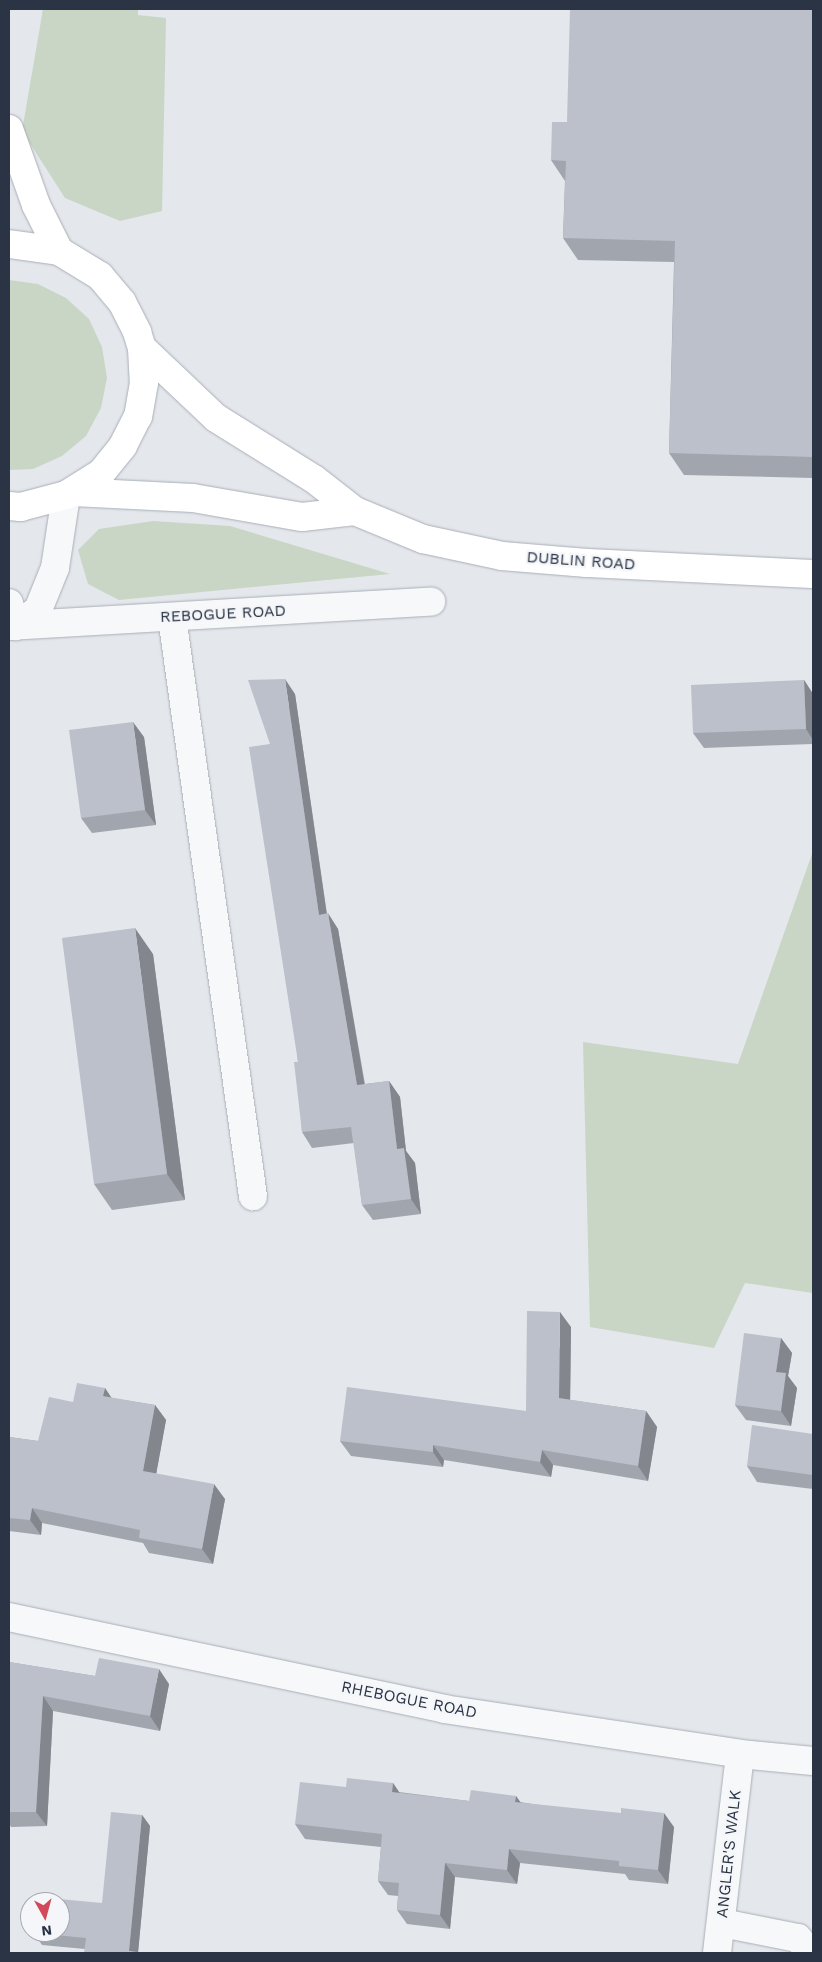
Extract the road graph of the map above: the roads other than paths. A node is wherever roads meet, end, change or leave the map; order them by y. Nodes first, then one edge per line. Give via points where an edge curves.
1 (9, 129) edge
2 (9, 244) edge
3 (59, 251) junction
4 (142, 348) junction
5 (70, 494) junction
6 (9, 506) edge
7 (355, 511) junction
8 (813, 574) edge
9 (431, 602) dead end
10 (172, 617) junction
11 (11, 618) edge
12 (253, 1196) dead end
13 (9, 1617) edge
14 (740, 1754) junction
15 (813, 1761) edge
16 (722, 1923) junction
17 (717, 1953) edge
18 (810, 1953) edge

1 - 3 main road via 36,205
2 - 3 main road
3 - 4 main road via 100,276 122,302
4 - 5 main road via 144,383 138,416 123,446 101,473
4 - 7 main road via 216,418 314,479
5 - 6 main road via 21,507
5 - 7 main road via 193,498 302,516
5 - 11 street, REBOGUE ROAD via 55,568 38,610
7 - 8 main road, DUBLIN ROAD via 423,539 502,556
9 - 10 street, REBOGUE ROAD
10 - 11 street, REBOGUE ROAD
10 - 12 street
13 - 14 street, RHEBOGUE ROAD via 444,1708
14 - 15 street, RHEBOGUE ROAD
14 - 16 street, ANGLER'S WALK
16 - 17 street, ANGLER'S WALK
16 - 18 street via 798,1938

